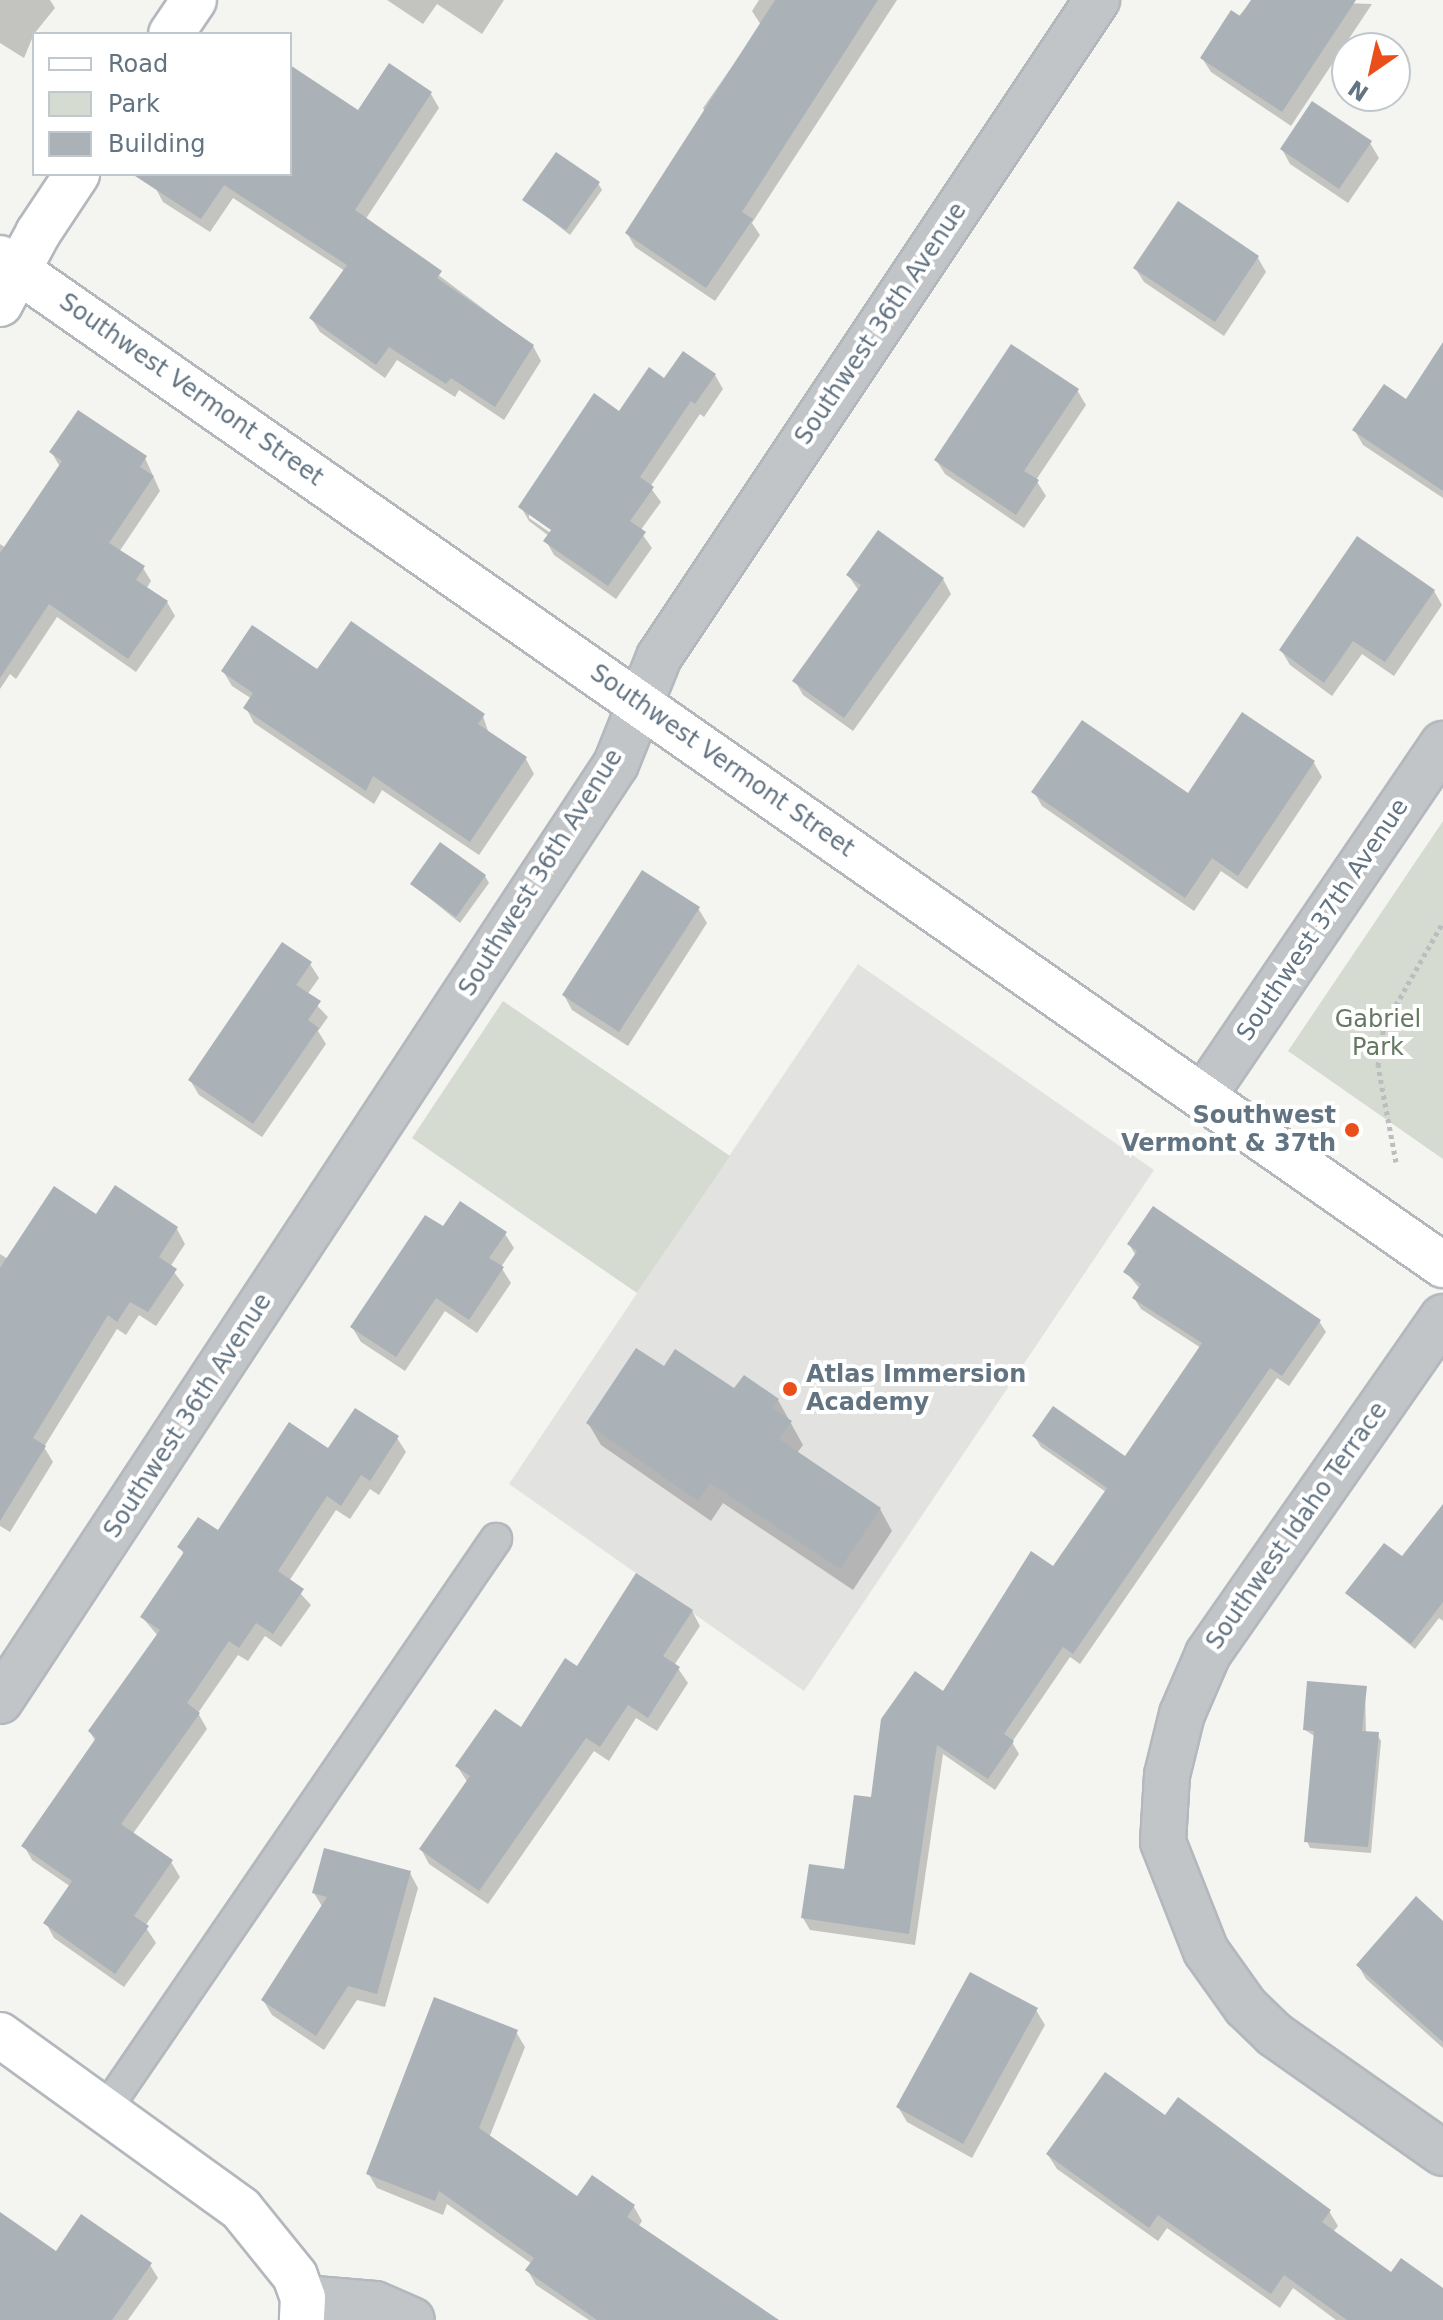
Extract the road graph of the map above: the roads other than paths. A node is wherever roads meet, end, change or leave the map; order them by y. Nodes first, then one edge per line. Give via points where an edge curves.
1 (194, 0) edge
2 (1097, 0) edge
3 (172, 32) edge
4 (76, 176) edge
5 (6, 278) edge
6 (640, 703) junction
7 (1443, 744) edge
8 (1203, 1097) junction
9 (1443, 1265) edge
10 (1443, 1317) edge
11 (496, 1539) dead end
12 (0, 1701) edge
13 (0, 2035) edge
14 (106, 2109) junction
15 (1443, 2153) edge
16 (302, 2309) edge
17 (412, 2320) edge

1 - 3 main road
2 - 6 street, Southwest 36th Avenue via 659,657
4 - 5 main road
5 - 6 main road, Southwest Vermont Street
6 - 8 main road, Southwest Vermont Street
6 - 12 street, Southwest 36th Avenue via 616,764
7 - 8 street, Southwest 37th Avenue
8 - 9 main road, Southwest Vermont Street
10 - 15 street, Southwest Idaho Terrace via 1208,1654 1182,1714 1167,1775 1163,1842 1206,1951 1246,2007 1275,2035
11 - 14 lane
13 - 14 main road
14 - 16 main road via 241,2209 283,2255
16 - 17 street via 375,2304

